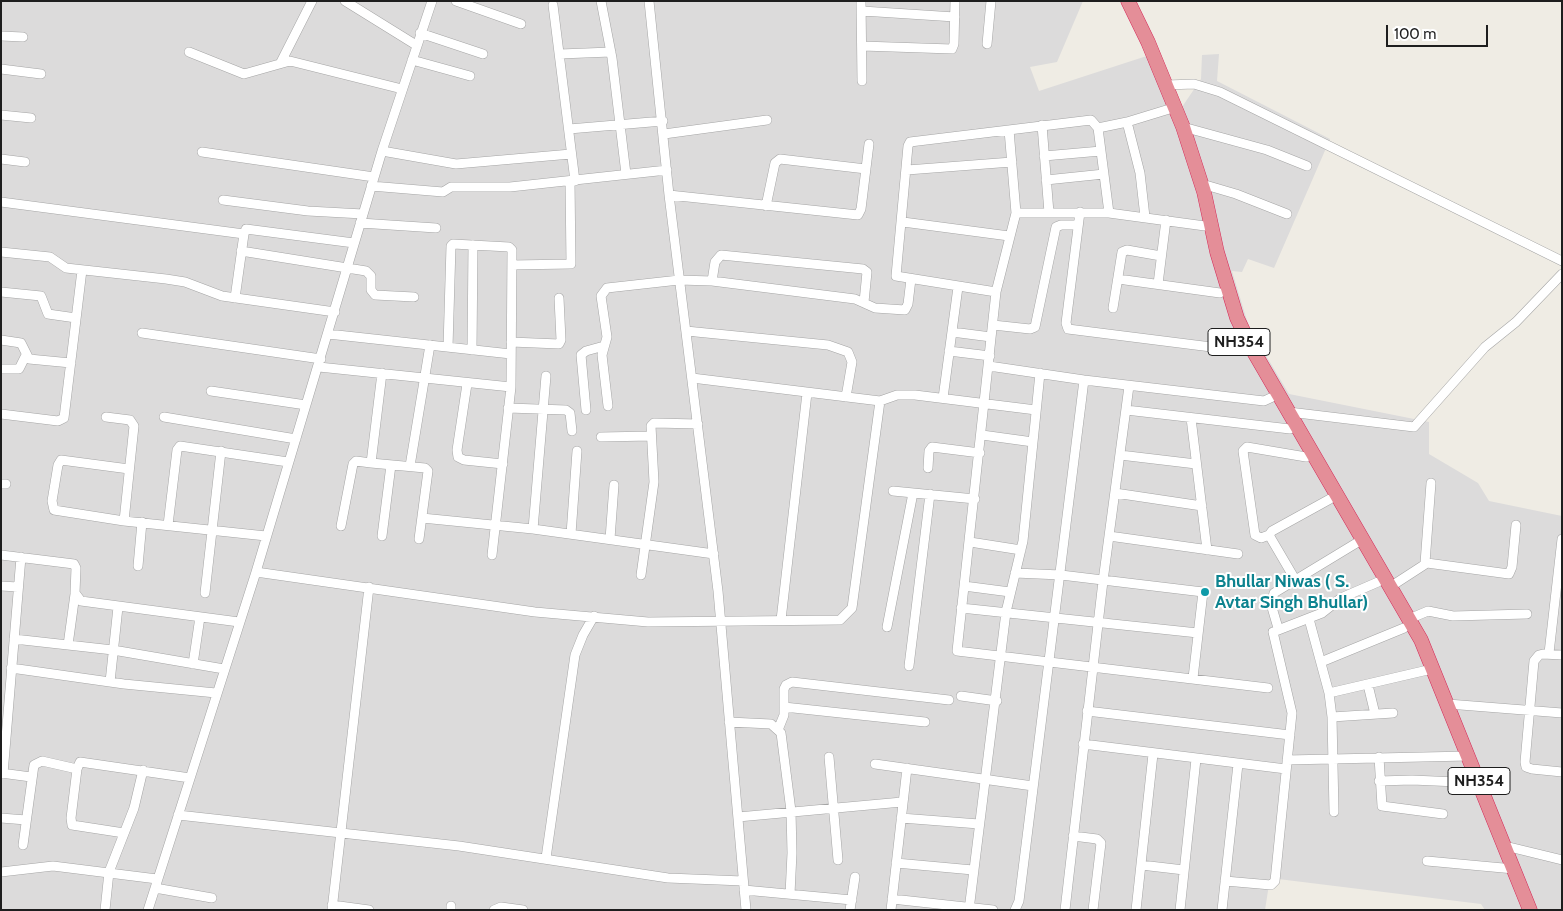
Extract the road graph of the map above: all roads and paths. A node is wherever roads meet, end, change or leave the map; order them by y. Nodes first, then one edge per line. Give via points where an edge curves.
1 (312, 1) edge
2 (345, 1) edge
3 (432, 1) edge
4 (456, 1) edge
5 (601, 1) edge
6 (649, 1) edge
7 (955, 1) edge
8 (991, 1) edge
9 (1119, 1) edge
10 (1128, 1) edge
11 (553, 5) dead end
12 (861, 6) edge
13 (955, 17) junction
14 (521, 24) dead end
15 (420, 33) junction
16 (1, 36) edge
17 (23, 37) dead end
18 (987, 44) dead end
19 (416, 45) junction
20 (862, 46) junction
21 (189, 52) dead end
22 (611, 52) junction
23 (483, 54) dead end
24 (560, 54) junction
25 (412, 60) junction
26 (281, 62) junction
27 (1, 69) edge
28 (41, 74) dead end
29 (470, 76) dead end
30 (862, 81) dead end
31 (1167, 84) junction
32 (402, 89) junction
33 (1172, 109) junction
34 (1, 115) edge
35 (30, 118) dead end
36 (767, 120) dead end
37 (663, 121) junction
38 (1127, 122) junction
39 (620, 124) junction
40 (1042, 125) junction
41 (1183, 127) junction
42 (1098, 128) junction
43 (569, 129) junction
44 (1009, 130) junction
45 (664, 134) junction
46 (869, 144) dead end
47 (1101, 150) junction
48 (382, 151) junction
49 (202, 152) dead end
50 (571, 154) junction
51 (1044, 156) junction
52 (1, 159) edge
53 (25, 162) dead end
54 (1012, 162) junction
55 (1307, 166) dead end
56 (667, 170) junction
57 (866, 170) junction
58 (907, 170) junction
59 (626, 174) junction
60 (1104, 174) junction
61 (374, 177) junction
62 (1046, 180) junction
63 (572, 181) junction
64 (1202, 184) junction
65 (372, 186) junction
66 (670, 195) junction
67 (223, 200) dead end
68 (1, 202) edge
69 (766, 206) junction
70 (1080, 212) junction
71 (1016, 213) junction
72 (1049, 213) junction
73 (1109, 213) junction
74 (363, 214) junction
75 (1288, 214) dead end
76 (1145, 217) junction
77 (1166, 220) junction
78 (903, 222) junction
79 (360, 223) junction
80 (1078, 225) junction
81 (1205, 226) junction
82 (436, 228) dead end
83 (244, 234) junction
84 (1010, 236) junction
85 (354, 243) junction
86 (473, 246) junction
87 (241, 251) junction
88 (1, 252) edge
89 (1161, 256) junction
90 (1562, 261) edge
91 (512, 265) junction
92 (348, 267) junction
93 (82, 270) junction
94 (1562, 274) edge
95 (1118, 279) junction
96 (680, 280) junction
97 (911, 280) junction
98 (712, 281) junction
99 (1158, 284) junction
100 (958, 287) junction
101 (1, 292) edge
102 (996, 292) junction
103 (1220, 292) junction
104 (414, 297) dead end
105 (235, 298) junction
106 (559, 298) dead end
107 (864, 302) junction
108 (1113, 308) dead end
109 (334, 312) junction
110 (76, 318) junction
111 (992, 325) junction
112 (686, 331) junction
113 (952, 332) junction
114 (142, 333) dead end
115 (328, 334) junction
116 (991, 337) junction
117 (1, 340) edge
118 (511, 342) junction
119 (430, 345) junction
120 (604, 346) junction
121 (448, 347) junction
122 (472, 350) junction
123 (949, 351) junction
124 (1243, 351) junction
125 (511, 354) junction
126 (26, 355) junction
127 (990, 356) junction
128 (71, 363) junction
129 (320, 363) junction
130 (989, 366) junction
131 (1, 369) edge
132 (382, 373) junction
133 (1040, 373) junction
134 (546, 376) dead end
135 (426, 378) junction
136 (692, 378) junction
137 (1084, 380) junction
138 (467, 384) junction
139 (1129, 386) junction
140 (511, 387) junction
141 (211, 391) dead end
142 (808, 394) junction
143 (1276, 397) junction
144 (846, 398) junction
145 (943, 398) junction
146 (880, 401) junction
147 (985, 404) junction
148 (306, 405) junction
149 (608, 406) dead end
150 (508, 408) junction
151 (544, 410) junction
152 (586, 410) dead end
153 (1036, 410) junction
154 (1126, 410) junction
155 (1289, 412) junction
156 (1, 414) edge
157 (106, 417) dead end
158 (164, 417) dead end
159 (1190, 418) junction
160 (698, 424) junction
161 (1290, 429) junction
162 (572, 431) dead end
163 (982, 435) junction
164 (651, 436) junction
165 (601, 437) dead end
166 (296, 439) junction
167 (1033, 442) junction
168 (578, 450) dead end
169 (221, 451) junction
170 (980, 453) junction
171 (1120, 455) junction
172 (1306, 456) junction
173 (288, 462) junction
174 (370, 463) junction
175 (503, 464) junction
176 (1196, 464) junction
177 (391, 465) junction
178 (410, 466) junction
179 (928, 468) dead end
180 (129, 469) junction
181 (1431, 483) dead end
182 (614, 485) dead end
183 (893, 491) dead end
184 (912, 492) junction
185 (1115, 493) junction
186 (930, 494) junction
187 (975, 499) junction
188 (1330, 499) junction
189 (1202, 506) junction
190 (422, 518) junction
191 (124, 521) junction
192 (142, 522) junction
193 (168, 525) junction
194 (1516, 525) dead end
195 (340, 526) dead end
196 (495, 526) junction
197 (533, 529) junction
198 (213, 530) junction
199 (571, 534) junction
200 (1269, 535) junction
201 (266, 536) junction
202 (382, 536) dead end
203 (1109, 536) junction
204 (419, 539) dead end
205 (610, 539) junction
206 (1562, 539) edge
207 (1359, 541) junction
208 (970, 542) junction
209 (648, 544) junction
210 (1021, 550) junction
211 (1207, 550) junction
212 (714, 554) junction
213 (1238, 554) dead end
214 (1, 555) edge
215 (492, 555) dead end
216 (20, 557) junction
217 (1561, 558) edge
218 (1425, 563) junction
219 (138, 566) dead end
220 (256, 572) junction
221 (1015, 573) junction
222 (642, 575) dead end
223 (1061, 575) junction
224 (1103, 581) junction
225 (1296, 581) junction
226 (1384, 584) junction
227 (1, 586) edge
228 (964, 586) junction
229 (18, 587) junction
230 (370, 587) junction
231 (1010, 592) junction
232 (75, 593) junction
233 (204, 594) dead end
234 (1559, 598) edge
235 (118, 607) junction
236 (961, 608) junction
237 (1006, 612) junction
238 (1527, 614) dead end
239 (594, 616) junction
240 (200, 617) junction
241 (1055, 618) junction
242 (1310, 619) junction
243 (781, 620) junction
244 (1098, 621) junction
245 (239, 622) junction
246 (720, 623) junction
247 (1406, 623) junction
248 (887, 627) dead end
249 (1278, 628) junction
250 (1198, 633) junction
251 (14, 639) junction
252 (68, 645) junction
253 (113, 650) junction
254 (1550, 653) junction
255 (1562, 654) edge
256 (1002, 656) junction
257 (1049, 661) junction
258 (1321, 662) junction
259 (193, 664) junction
260 (909, 666) dead end
261 (1093, 666) junction
262 (12, 668) junction
263 (224, 669) junction
264 (1432, 669) junction
265 (1193, 678) junction
266 (110, 682) junction
267 (1368, 685) junction
268 (1268, 688) dead end
269 (1329, 692) junction
270 (216, 693) junction
271 (961, 696) dead end
272 (949, 700) dead end
273 (997, 701) junction
274 (1448, 704) junction
275 (784, 707) junction
276 (1530, 710) junction
277 (1088, 711) junction
278 (1393, 712) dead end
279 (1562, 713) edge
280 (1375, 714) junction
281 (1332, 717) junction
282 (728, 722) junction
283 (925, 722) dead end
284 (778, 730) junction
285 (1290, 735) junction
286 (1083, 744) junction
287 (1153, 754) junction
288 (1468, 756) junction
289 (829, 757) dead end
290 (1378, 757) junction
291 (1333, 758) junction
292 (1196, 759) junction
293 (874, 764) dead end
294 (1238, 764) junction
295 (1287, 765) junction
296 (907, 768) junction
297 (77, 769) junction
298 (143, 770) junction
299 (1562, 772) edge
300 (2, 774) edge
301 (31, 777) junction
302 (190, 778) junction
303 (985, 781) junction
304 (1379, 781) junction
305 (1480, 783) junction
306 (1033, 786) junction
307 (902, 802) junction
308 (834, 808) junction
309 (791, 811) junction
310 (1334, 812) dead end
311 (1443, 814) dead end
312 (178, 815) junction
313 (1, 818) edge
314 (738, 818) junction
315 (901, 818) junction
316 (26, 820) junction
317 (979, 824) junction
318 (124, 833) junction
319 (340, 833) junction
320 (1073, 836) junction
321 (23, 845) dead end
322 (1505, 846) junction
323 (546, 858) junction
324 (838, 860) dead end
325 (1562, 860) edge
326 (1427, 861) dead end
327 (896, 864) junction
328 (1141, 865) junction
329 (1514, 869) junction
330 (973, 870) junction
331 (1184, 870) junction
332 (1, 872) edge
333 (109, 872) junction
334 (855, 877) dead end
335 (1225, 881) junction
336 (156, 883) junction
337 (743, 885) junction
338 (790, 894) junction
339 (212, 898) dead end
340 (892, 899) junction
341 (852, 900) junction
342 (332, 907) edge
343 (969, 909) edge
344 (105, 910) edge
345 (148, 910) edge
346 (369, 910) edge
347 (494, 910) edge
348 (523, 910) edge
349 (746, 910) edge
350 (850, 910) edge
351 (891, 910) edge
352 (993, 910) edge
353 (1015, 910) edge
354 (1065, 910) edge
355 (1093, 910) edge
356 (1136, 910) edge
357 (1180, 910) edge
358 (1222, 910) edge
359 (1530, 910) edge

1 - 26 street
2 - 19 street
3 - 15 street
4 - 14 street
5 - 22 street
6 - 37 street
7 - 13 street
8 - 18 street
9 - 33 highway, NH354
10 - 31 highway, NH354
11 - 24 street
12 - 13 street
12 - 20 street
13 - 20 street via 954,44 950,50
15 - 19 street
15 - 23 street
16 - 17 street
19 - 25 street
20 - 30 street
21 - 26 street via 244,74
22 - 24 street
22 - 39 street
24 - 43 street
25 - 29 street
25 - 32 street
26 - 32 street via 297,61
27 - 28 street
31 - 33 highway, NH354
31 - 90 street via 1194,84 1220,92
32 - 48 street
33 - 38 street
33 - 41 highway, NH354
33 - 81 highway, NH354
34 - 35 street
36 - 45 street
37 - 39 street
37 - 45 street
38 - 42 street
38 - 76 street via 1140,173
39 - 43 street
39 - 59 street
40 - 42 street via 1092,120
40 - 44 street
40 - 51 street
41 - 55 street via 1266,150
41 - 64 highway, NH354
42 - 47 street
43 - 50 street
44 - 54 street
44 - 58 street via 910,142
45 - 56 street
46 - 57 street
47 - 51 street
47 - 60 street
48 - 50 street via 456,164
48 - 61 street
49 - 61 street
50 - 63 street
51 - 62 street
52 - 53 street
54 - 58 street
54 - 71 street
56 - 59 street
56 - 66 street
57 - 69 street via 780,159 775,163
57 - 69 street via 858,215
58 - 78 street
59 - 63 street
60 - 62 street
60 - 73 street
61 - 65 street
62 - 72 street
63 - 65 street via 510,187 451,186 443,192
63 - 91 street via 571,264
64 - 75 street
64 - 143 highway, NH354 via 1217,252 1237,318
65 - 74 street
66 - 69 street
66 - 96 street
67 - 74 street
68 - 83 street
70 - 72 street
70 - 73 street
70 - 80 street
71 - 72 street
71 - 84 street
73 - 76 street
74 - 79 street
76 - 77 street
77 - 81 street
77 - 89 street
78 - 84 street
78 - 97 street via 895,273 899,278
79 - 82 street
79 - 85 street
80 - 111 street via 1056,227 1035,327
80 - 124 street via 1066,323 1068,329
81 - 103 highway, NH354
83 - 85 street via 246,229 254,228
83 - 87 street
84 - 102 street
85 - 92 street
86 - 91 street via 509,246
86 - 121 street via 454,244 450,250
86 - 122 street
87 - 92 street
87 - 105 street
88 - 93 street via 50,257 64,268
89 - 95 street via 1124,250
89 - 99 street
91 - 118 street
92 - 104 street via 368,272 375,295
92 - 109 street
93 - 105 street via 178,281
93 - 110 street
94 - 155 street via 1516,322 1485,347 1414,427
95 - 99 street
95 - 108 street
96 - 98 street
96 - 112 street
96 - 120 street via 604,290 601,296 607,338
97 - 100 street
97 - 107 street via 908,304 904,310 875,308
98 - 107 street
98 - 107 street via 715,262 722,255 863,269 867,275
99 - 103 street
100 - 102 street
100 - 113 street
101 - 110 street via 41,296 48,314
102 - 111 street
103 - 124 highway, NH354
105 - 109 street
106 - 118 street via 559,344
109 - 115 street
110 - 128 street
111 - 116 street
112 - 136 street
112 - 144 street via 828,345 848,352 852,362
113 - 116 street
113 - 123 street
114 - 129 street
115 - 119 street
115 - 129 street
116 - 127 street
117 - 126 street via 21,343
118 - 125 street
119 - 121 street
119 - 135 street
120 - 149 street via 602,358
120 - 152 street via 581,355
121 - 122 street
122 - 125 street
123 - 127 street
123 - 145 street
124 - 143 highway, NH354
125 - 140 street
126 - 128 street via 31,359
126 - 131 street via 19,369
127 - 130 street
128 - 156 street via 65,414 61,420
129 - 132 street
129 - 148 street
130 - 133 street
130 - 147 street
132 - 135 street
132 - 174 street
133 - 137 street
133 - 153 street
134 - 151 street
135 - 138 street
135 - 178 street
136 - 142 street
136 - 160 street
137 - 139 street
137 - 223 street
138 - 140 street
138 - 175 street via 458,457
139 - 143 street via 1264,401
139 - 154 street
140 - 150 street
141 - 148 street
142 - 144 street
142 - 243 street
143 - 155 highway, NH354
143 - 161 highway, NH354
144 - 146 street
145 - 146 street via 907,394
145 - 147 street
146 - 243 street via 852,608 840,620
147 - 153 street
147 - 163 street
148 - 166 street
150 - 151 street
150 - 175 street
151 - 162 street via 568,412
151 - 197 street
153 - 167 street
154 - 159 street
154 - 171 street
155 - 207 highway, NH354
157 - 180 street via 132,422
158 - 166 street
159 - 161 street
159 - 176 street
160 - 164 street via 654,422
160 - 212 street
161 - 172 highway, NH354
163 - 167 street
163 - 170 street
164 - 165 street
164 - 209 street via 654,482
166 - 173 street
167 - 210 street
168 - 199 street
169 - 173 street
169 - 193 street via 178,447
169 - 198 street
170 - 179 street via 932,447
170 - 187 street
171 - 176 street
171 - 185 street
172 - 188 highway, NH354
172 - 200 street via 1247,447 1243,451 1255,534 1261,538
173 - 201 street
174 - 177 street
174 - 195 street via 356,461 353,464
175 - 196 street
176 - 189 street
177 - 178 street
177 - 202 street
178 - 190 street via 425,468 429,473
180 - 191 street
180 - 191 street via 61,460 52,502 56,511
181 - 218 street
182 - 205 street
183 - 184 street
184 - 186 street
184 - 248 street
185 - 189 street
185 - 203 street
186 - 187 street
186 - 260 street
187 - 208 street
188 - 200 street
188 - 207 highway, NH354
189 - 211 street
190 - 196 street
190 - 204 street
191 - 192 street
192 - 193 street
192 - 219 street
193 - 198 street
194 - 218 street via 1512,567 1508,574
196 - 197 street
196 - 215 street
197 - 199 street
198 - 201 street
198 - 233 street
199 - 205 street
200 - 225 street
201 - 220 street
203 - 211 street
203 - 224 street
205 - 209 street
206 - 217 street
207 - 225 street
207 - 226 highway, NH354
208 - 210 street
208 - 228 street
209 - 212 street
209 - 222 street
210 - 221 street
211 - 213 street
212 - 246 street
214 - 216 street
216 - 229 street
216 - 232 street via 74,564
217 - 234 street
218 - 226 street
220 - 230 street
220 - 245 street
221 - 223 street
221 - 231 street
223 - 224 street
223 - 241 street
224 - 244 street
224 - 250 street via 1203,592
225 - 249 street via 1271,596
226 - 242 street via 1348,594
226 - 247 highway, NH354
227 - 229 street
228 - 231 street
228 - 236 street
229 - 251 street
230 - 239 street via 535,612
230 - 319 street
231 - 237 street
232 - 235 street via 81,601
232 - 252 street
234 - 254 street
235 - 240 street
235 - 253 street
236 - 237 street
236 - 256 street via 957,651
237 - 241 street
237 - 256 street
238 - 247 street via 1452,616 1428,611
239 - 246 street via 655,623
239 - 323 street via 576,655
240 - 245 street
240 - 259 street
241 - 244 street
241 - 257 street
242 - 249 street
242 - 258 street
243 - 246 street
244 - 250 street
244 - 261 street
245 - 263 street
246 - 282 street
247 - 258 street
247 - 264 highway, NH354 via 1421,640
249 - 285 street via 1272,635 1292,706
250 - 265 street
251 - 252 street
251 - 262 street
252 - 253 street
253 - 259 street
253 - 266 street
254 - 255 street
254 - 276 street via 1539,655 1534,661
256 - 257 street
256 - 273 street
257 - 261 street
257 - 306 street
258 - 269 street
259 - 263 street
261 - 265 street
261 - 277 street
262 - 266 street
262 - 300 street
263 - 270 street
264 - 267 street
264 - 274 highway, NH354
265 - 268 street
266 - 270 street
267 - 269 street
267 - 280 street
269 - 281 street
270 - 302 street
271 - 273 street
272 - 275 street via 792,682 784,689
273 - 303 street
274 - 276 street
274 - 288 highway, NH354
275 - 283 street
275 - 284 street via 784,718
276 - 279 street
276 - 299 street via 1525,764 1532,769
277 - 285 street
277 - 286 street
278 - 280 street
280 - 281 street
281 - 291 street
282 - 284 street via 771,724
282 - 314 street
284 - 309 street
285 - 295 street
286 - 287 street
286 - 320 street
287 - 292 street
287 - 328 street
288 - 290 street
288 - 305 highway, NH354
289 - 308 street
290 - 291 street
290 - 304 street
291 - 295 street
291 - 310 street
292 - 294 street
292 - 331 street
293 - 296 street
294 - 295 street
294 - 335 street
295 - 335 street via 1275,881 1271,885
296 - 303 street
296 - 307 street
297 - 298 street via 82,762
297 - 301 street via 38,761
297 - 318 street via 70,818 72,825
298 - 302 street
298 - 318 street via 137,799
300 - 301 street
301 - 316 street
302 - 312 street
303 - 306 street
303 - 317 street
304 - 305 street
304 - 311 street via 1380,802 1385,808
305 - 322 highway, NH354
306 - 353 street via 1019,901
307 - 308 street
307 - 315 street
308 - 309 street
308 - 324 street
309 - 314 street
309 - 338 street
312 - 319 street
312 - 336 street
313 - 316 street
314 - 337 street
315 - 317 street
315 - 327 street
316 - 321 street
317 - 330 street
318 - 333 street
319 - 323 street
319 - 342 street
320 - 354 street
320 - 355 street via 1097,839 1101,843
322 - 325 street
322 - 329 highway, NH354
323 - 337 street via 668,878
326 - 329 street
327 - 330 street
327 - 340 street
328 - 331 street
328 - 356 street
329 - 359 highway, NH354
330 - 343 street
331 - 357 street
332 - 333 street via 53,866
333 - 336 street
333 - 344 street
334 - 341 street
335 - 358 street
336 - 339 street
336 - 345 street
337 - 338 street
337 - 349 street
338 - 341 street
340 - 343 street
340 - 351 street
341 - 350 street
342 - 346 street
343 - 352 street
347 - 348 street via 501,907

